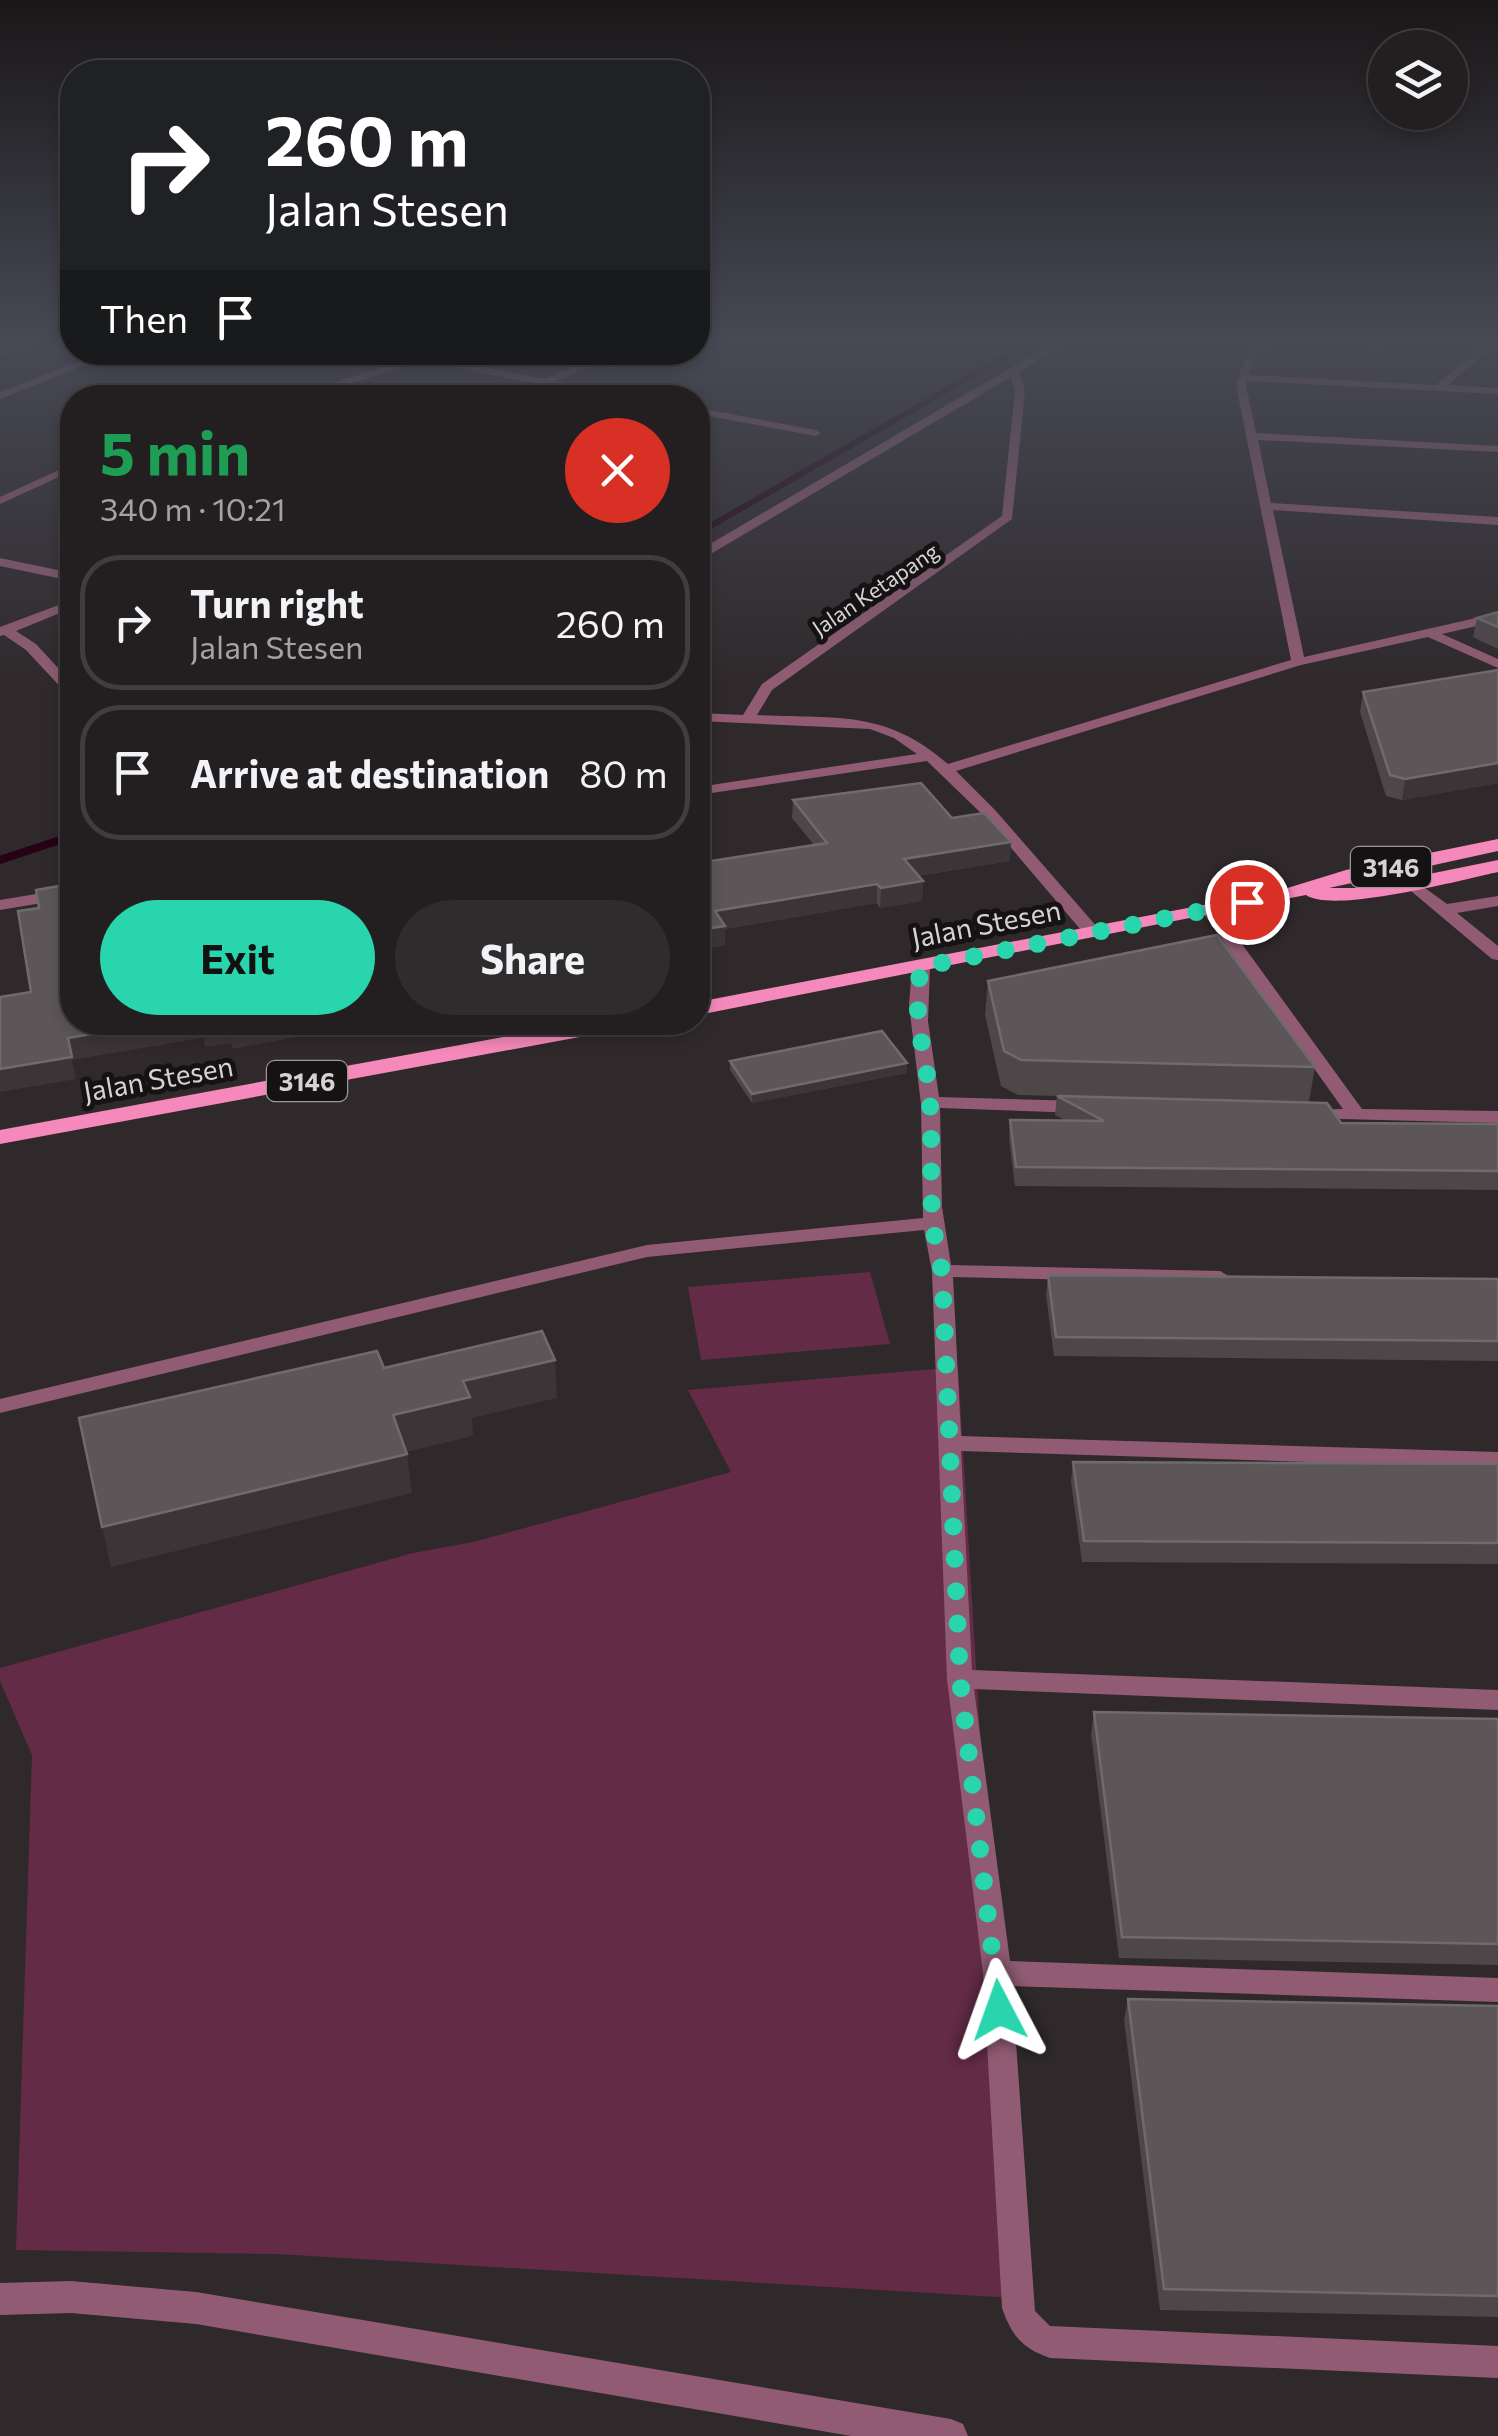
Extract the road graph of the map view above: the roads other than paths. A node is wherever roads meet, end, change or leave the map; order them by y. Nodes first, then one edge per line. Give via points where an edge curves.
1 (867, 457) edge
2 (1014, 457) edge
3 (1255, 457) edge
4 (60, 472) edge
5 (0, 501) edge
6 (1266, 506) junction
7 (1498, 521) edge
8 (710, 549) edge
9 (0, 562) edge
10 (60, 574) edge
11 (60, 609) edge
12 (1498, 617) edge
13 (3, 631) edge
14 (1430, 633) junction
15 (1298, 662) junction
16 (1498, 664) edge
17 (60, 678) edge
18 (710, 717) edge
19 (749, 718) junction
20 (932, 756) junction
21 (946, 769) junction
22 (710, 789) edge
23 (1493, 846) edge
24 (1498, 866) edge
25 (1411, 884) junction
26 (60, 894) edge
27 (1286, 894) junction
28 (1498, 901) edge
29 (0, 906) edge
30 (1208, 910) junction
31 (1442, 910) junction
32 (1092, 932) junction
33 (1498, 955) edge
34 (921, 967) junction
35 (710, 1006) edge
36 (553, 1035) edge
37 (930, 1102) junction
38 (1105, 1108) edge
39 (1299, 1114) edge
40 (1358, 1115) junction
41 (1498, 1117) edge
42 (0, 1137) edge
43 (929, 1223) junction
44 (942, 1271) junction
45 (1240, 1277) edge
46 (0, 1406) edge
47 (952, 1442) junction
48 (1498, 1460) edge
49 (960, 1679) junction
50 (1498, 1700) edge
51 (997, 1973) junction
52 (1498, 1990) edge
53 (0, 2300) edge
54 (1498, 2362) edge
55 (950, 2436) edge

1 - 8 street
2 - 19 street, Jalan Ketapang via 1008,517 767,687
3 - 6 street
4 - 5 street
6 - 7 street
6 - 15 street
9 - 10 street
11 - 13 street
12 - 14 street
13 - 17 street via 31,647
14 - 15 street
14 - 16 street
15 - 21 street
18 - 19 street
19 - 20 street via 887,727
20 - 21 street
20 - 22 street
21 - 32 street
23 - 27 main road, 3146
24 - 25 main road, 3146
25 - 27 main road, 3146 via 1360,894
25 - 31 street
26 - 29 street
27 - 30 main road, Jalan Stesen / 3146
28 - 31 street
30 - 32 main road, Jalan Stesen / 3146
30 - 40 street
31 - 33 street
32 - 34 main road, Jalan Stesen / 3146
34 - 35 main road, Jalan Stesen / 3146
34 - 37 street via 914,1004
36 - 42 main road, Jalan Stesen / 3146
37 - 38 street
37 - 43 street
39 - 40 street
40 - 41 street
43 - 44 street
43 - 46 street via 647,1251
44 - 45 street
44 - 47 street
47 - 48 street
47 - 49 street
49 - 50 street
49 - 51 street
51 - 52 street
51 - 54 street via 1018,2308 1036,2338
53 - 55 street via 72,2296 196,2308

